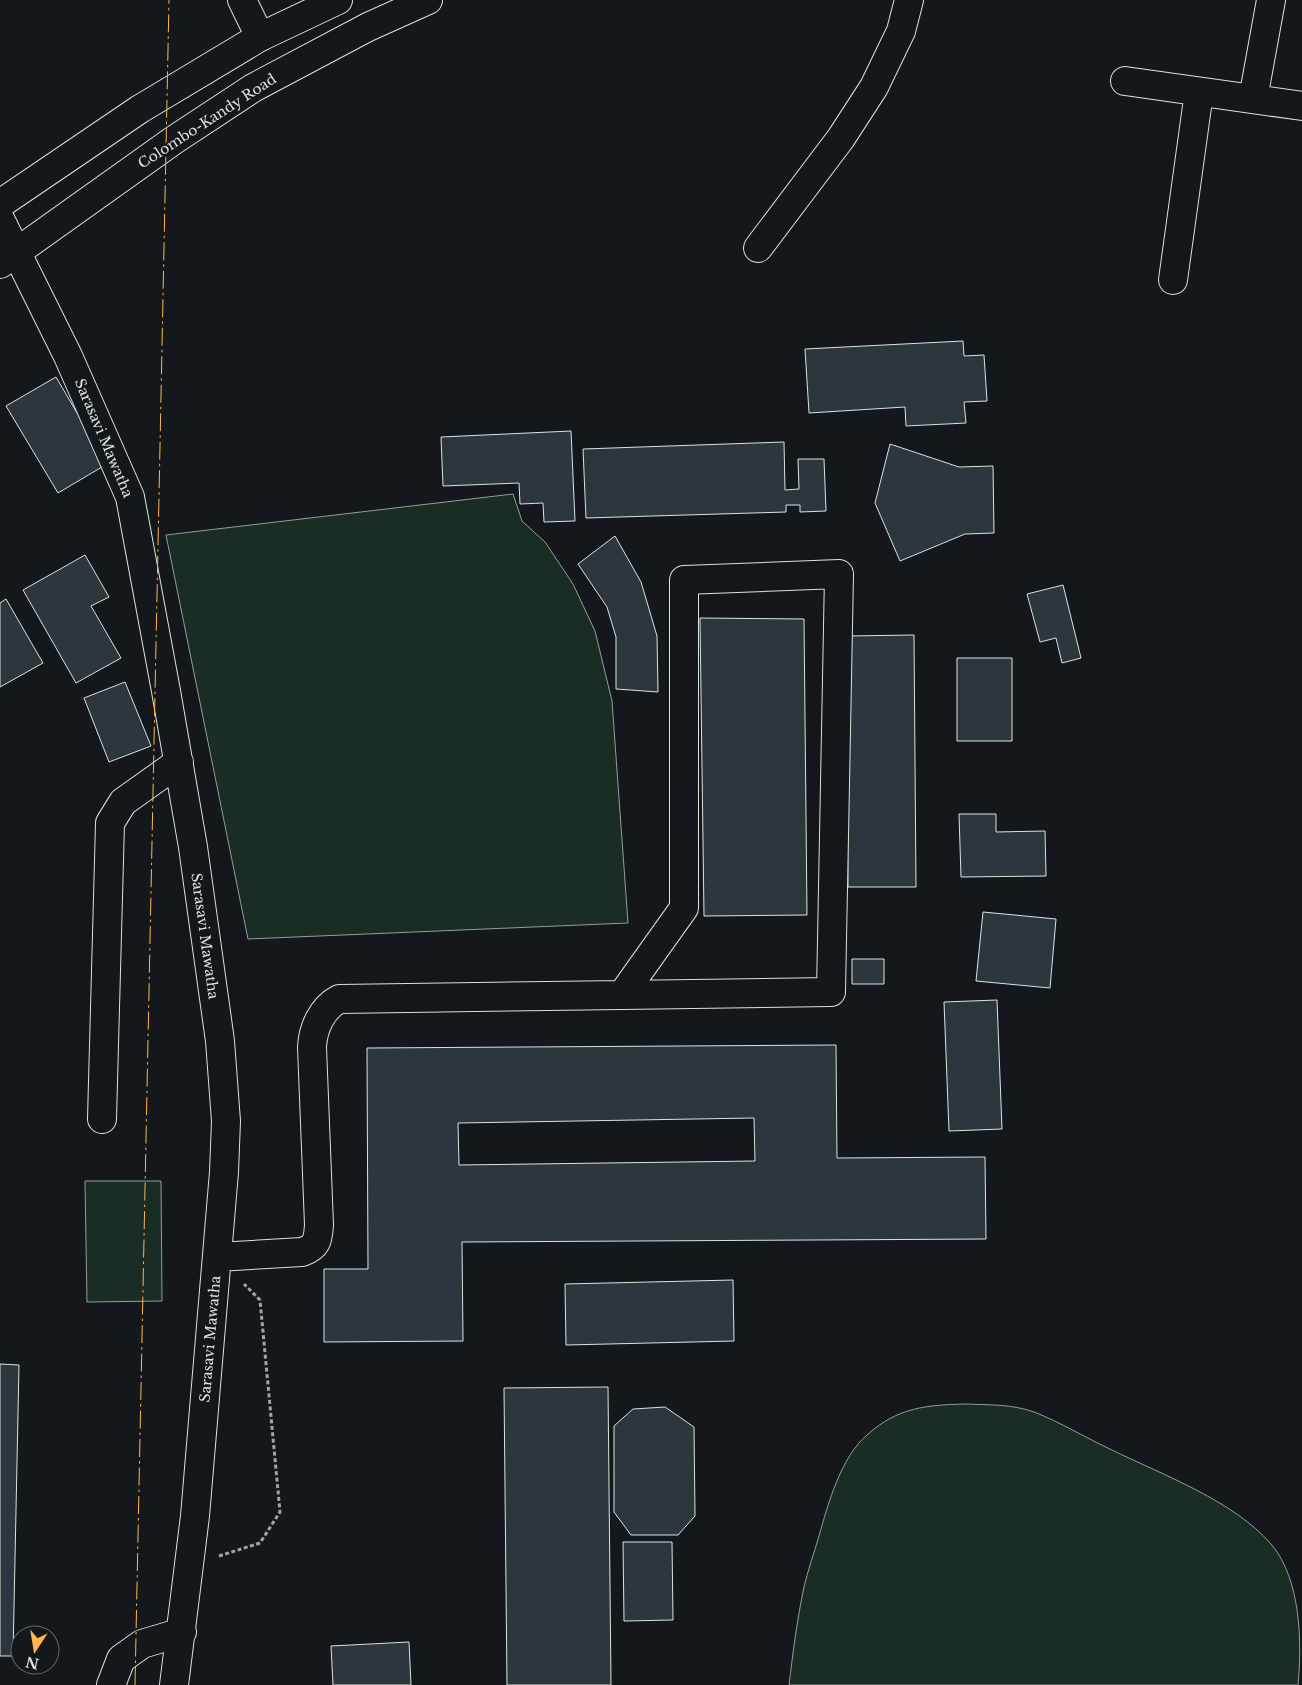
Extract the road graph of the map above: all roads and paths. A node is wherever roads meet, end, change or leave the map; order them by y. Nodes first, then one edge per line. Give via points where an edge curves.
1 (242, 0) edge
2 (338, 0) edge
3 (428, 0) edge
4 (909, 0) edge
5 (1270, 0) edge
6 (260, 37) junction
7 (1125, 81) dead end
8 (1199, 92) junction
9 (1253, 99) junction
10 (1302, 106) edge
11 (0, 204) edge
12 (0, 219) edge
13 (758, 248) dead end
14 (8, 258) edge
15 (1173, 280) dead end
16 (178, 762) junction
17 (622, 995) junction
18 (102, 1119) dead end
19 (217, 1257) junction
20 (189, 1566) junction
21 (182, 1632) junction
22 (111, 1685) edge
23 (174, 1685) edge

1 - 6 main road
2 - 6 main road
3 - 14 main road, Colombo-Kandy Road via 368,27 253,88
4 - 13 main road via 901,31 874,87 841,138
5 - 9 main road
6 - 11 main road via 140,109
7 - 8 main road
8 - 9 main road
8 - 15 main road
9 - 10 main road
12 - 14 main road, Sarasavi Mawatha
14 - 16 main road, Sarasavi Mawatha via 68,356 130,497
16 - 18 main road via 124,802 110,823
16 - 19 main road, Sarasavi Mawatha via 220,1041 226,1121
17 - 17 main road via 684,908 684,580 839,574 831,992
17 - 19 main road via 339,999 330,1004 319,1020 312,1040 319,1225 315,1244 302,1252
19 - 20 main road, Sarasavi Mawatha
19 - 20 path via 260,1300 280,1512 260,1543
20 - 21 main road, Sarasavi Mawatha
21 - 22 main road via 142,1644 121,1659
21 - 23 main road, Sarasavi Mawatha

